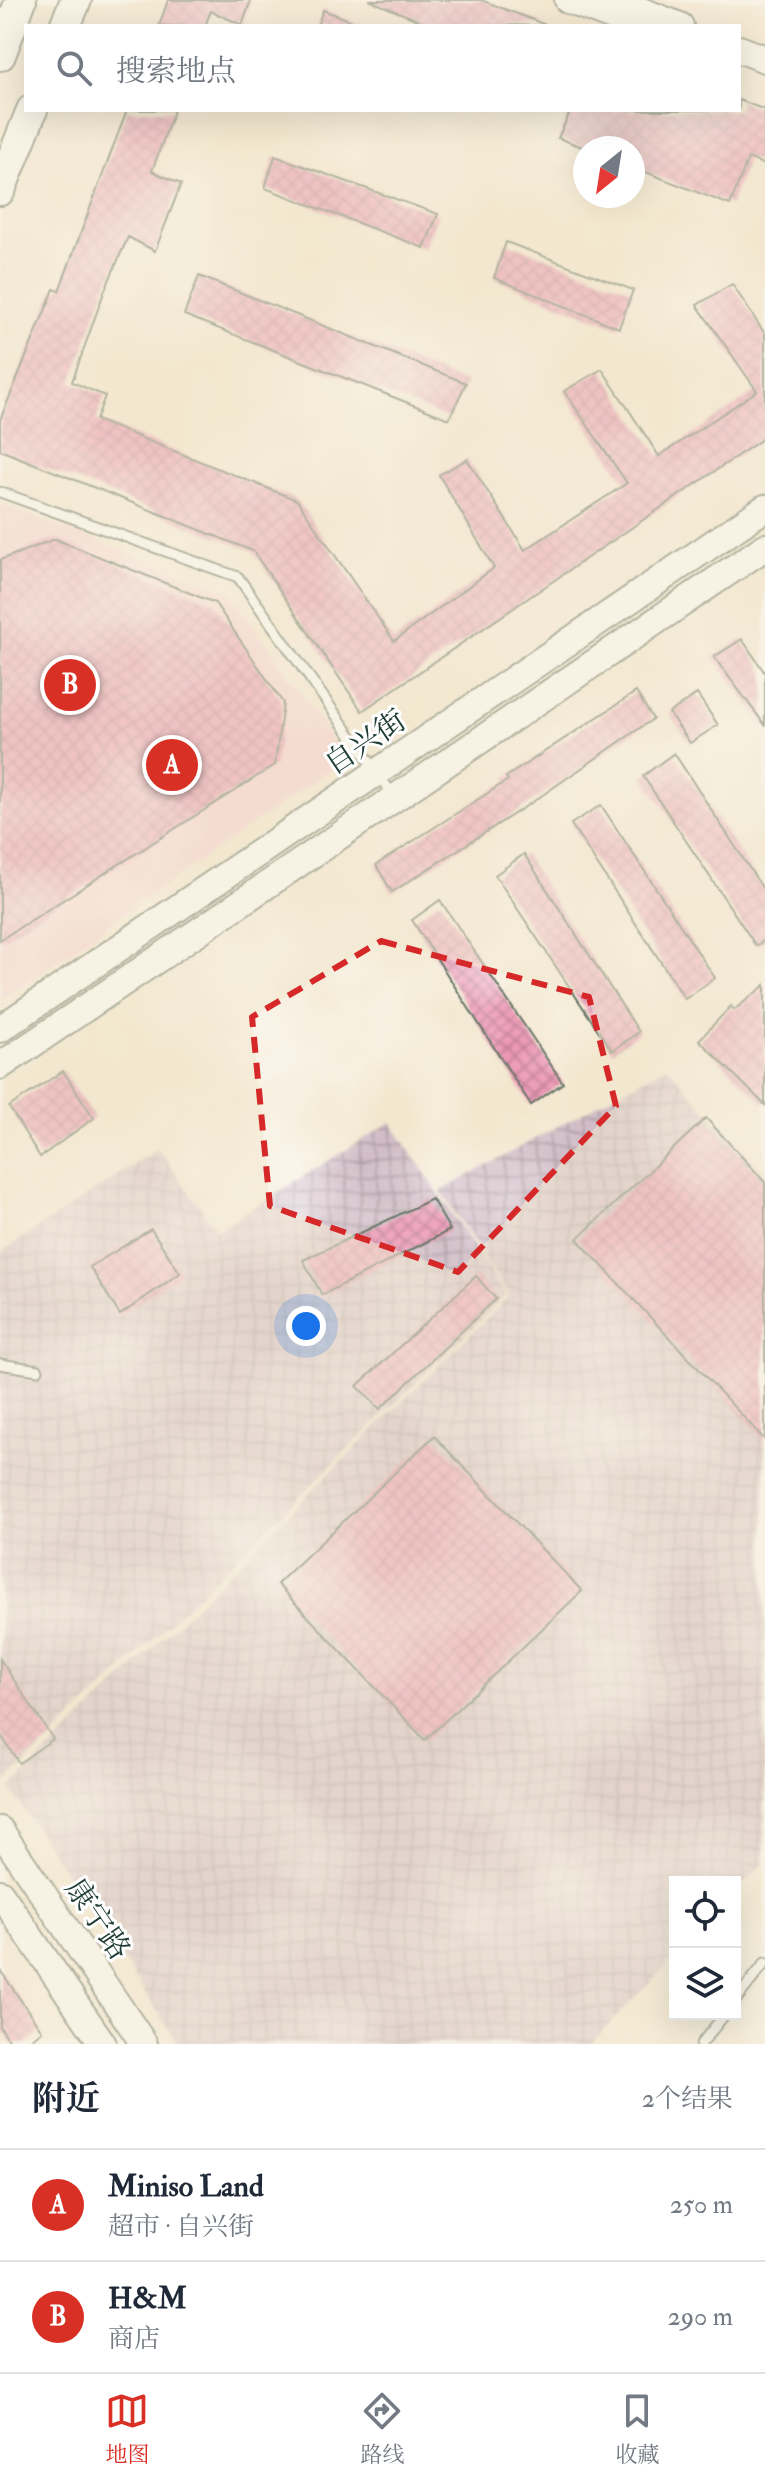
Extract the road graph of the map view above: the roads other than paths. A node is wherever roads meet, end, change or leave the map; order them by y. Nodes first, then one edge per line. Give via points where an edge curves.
1 (21, 0) edge
2 (76, 0) edge
3 (568, 0) edge
4 (612, 0) edge
5 (66, 24) edge
6 (631, 24) edge
7 (675, 24) edge
8 (741, 50) edge
9 (0, 55) edge
10 (765, 59) edge
11 (741, 66) edge
12 (765, 75) edge
13 (31, 112) edge
14 (0, 190) edge
15 (0, 492) edge
16 (765, 508) edge
17 (765, 547) edge
18 (378, 772) junction
19 (395, 797) junction
20 (0, 1029) edge
21 (0, 1066) edge
22 (0, 1364) edge
23 (38, 1370) dead end
24 (0, 1830) edge
25 (0, 1893) edge
26 (765, 1963) edge
27 (741, 1993) edge
28 (720, 2020) edge
29 (103, 2044) edge
30 (144, 2044) edge
31 (701, 2044) edge

1 - 9 highway
2 - 5 highway
3 - 6 main road
4 - 7 main road
8 - 10 main road
11 - 12 main road
13 - 14 highway
15 - 18 lane via 238,577
16 - 18 main road, 自兴街
17 - 19 main road, 自兴街
18 - 19 lane
18 - 20 main road, 自兴街
19 - 21 main road, 自兴街
22 - 23 lane
24 - 30 main road, 康宁路
25 - 29 main road
26 - 27 lane
28 - 31 lane

